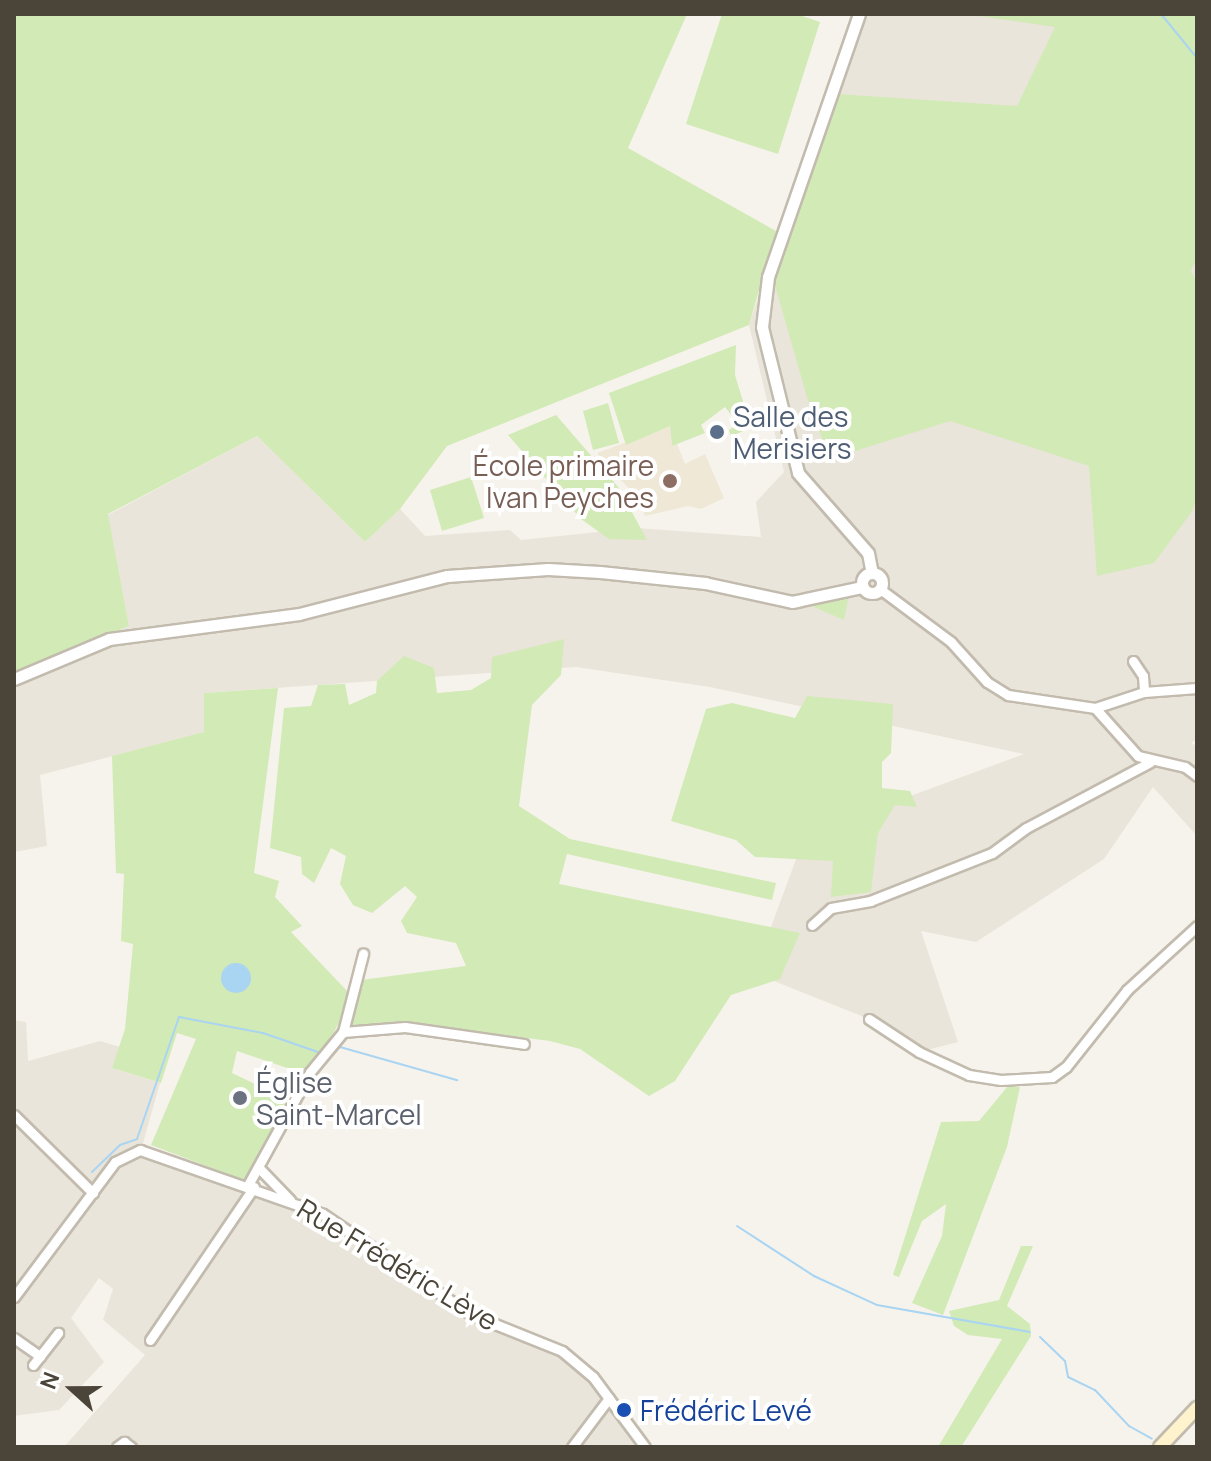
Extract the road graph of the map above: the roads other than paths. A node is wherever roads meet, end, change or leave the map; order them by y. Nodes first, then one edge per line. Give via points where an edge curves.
1 (859, 14) edge
2 (872, 573) junction
3 (862, 587) junction
4 (880, 589) junction
5 (1133, 661) dead end
6 (14, 679) edge
7 (1197, 688) edge
8 (1144, 692) junction
9 (1095, 708) junction
10 (1150, 762) junction
11 (1197, 776) edge
12 (812, 925) dead end
13 (1197, 926) edge
14 (363, 954) dead end
15 (869, 1019) dead end
16 (343, 1032) junction
17 (524, 1044) dead end
18 (14, 1115) edge
19 (259, 1168) junction
20 (251, 1186) junction
21 (93, 1193) junction
22 (291, 1200) junction
23 (14, 1297) edge
24 (58, 1333) dead end
25 (14, 1338) edge
26 (150, 1340) dead end
27 (40, 1356) junction
28 (33, 1365) dead end
29 (609, 1398) junction
30 (1197, 1408) edge
31 (117, 1447) edge
32 (131, 1447) edge
33 (572, 1447) edge
34 (645, 1447) edge
35 (1160, 1447) edge

1 - 2 street via 768,277 761,320 798,473 868,553
2 - 3 street
2 - 4 street via 880,578
3 - 4 street via 871,594
3 - 6 street via 792,602 705,583 600,572 548,569 447,576 299,614 109,639
4 - 9 street via 951,642 998,690 1026,700
5 - 8 street via 1143,676
7 - 8 street
8 - 9 street
9 - 10 street via 1138,756
10 - 11 street via 1185,767
10 - 12 street via 1026,828 992,853 870,901 831,908
13 - 15 street via 1127,990 1052,1077 1001,1080 969,1075 919,1052
14 - 16 street
16 - 17 street via 382,1025
16 - 19 street via 310,1072
18 - 21 street
19 - 20 street
19 - 22 street
20 - 21 street, Rue Frédéric Lève via 140,1150 115,1162
20 - 22 street, Rue Frédéric Lève
20 - 26 street
21 - 23 street, Rue Frédéric Lève
22 - 29 street, Rue Frédéric Lève via 339,1224 470,1314 562,1351
24 - 27 street
25 - 27 street
27 - 28 street
29 - 33 street
29 - 34 street, Rue Frédéric Lève
30 - 35 main road
31 - 32 street via 124,1442

